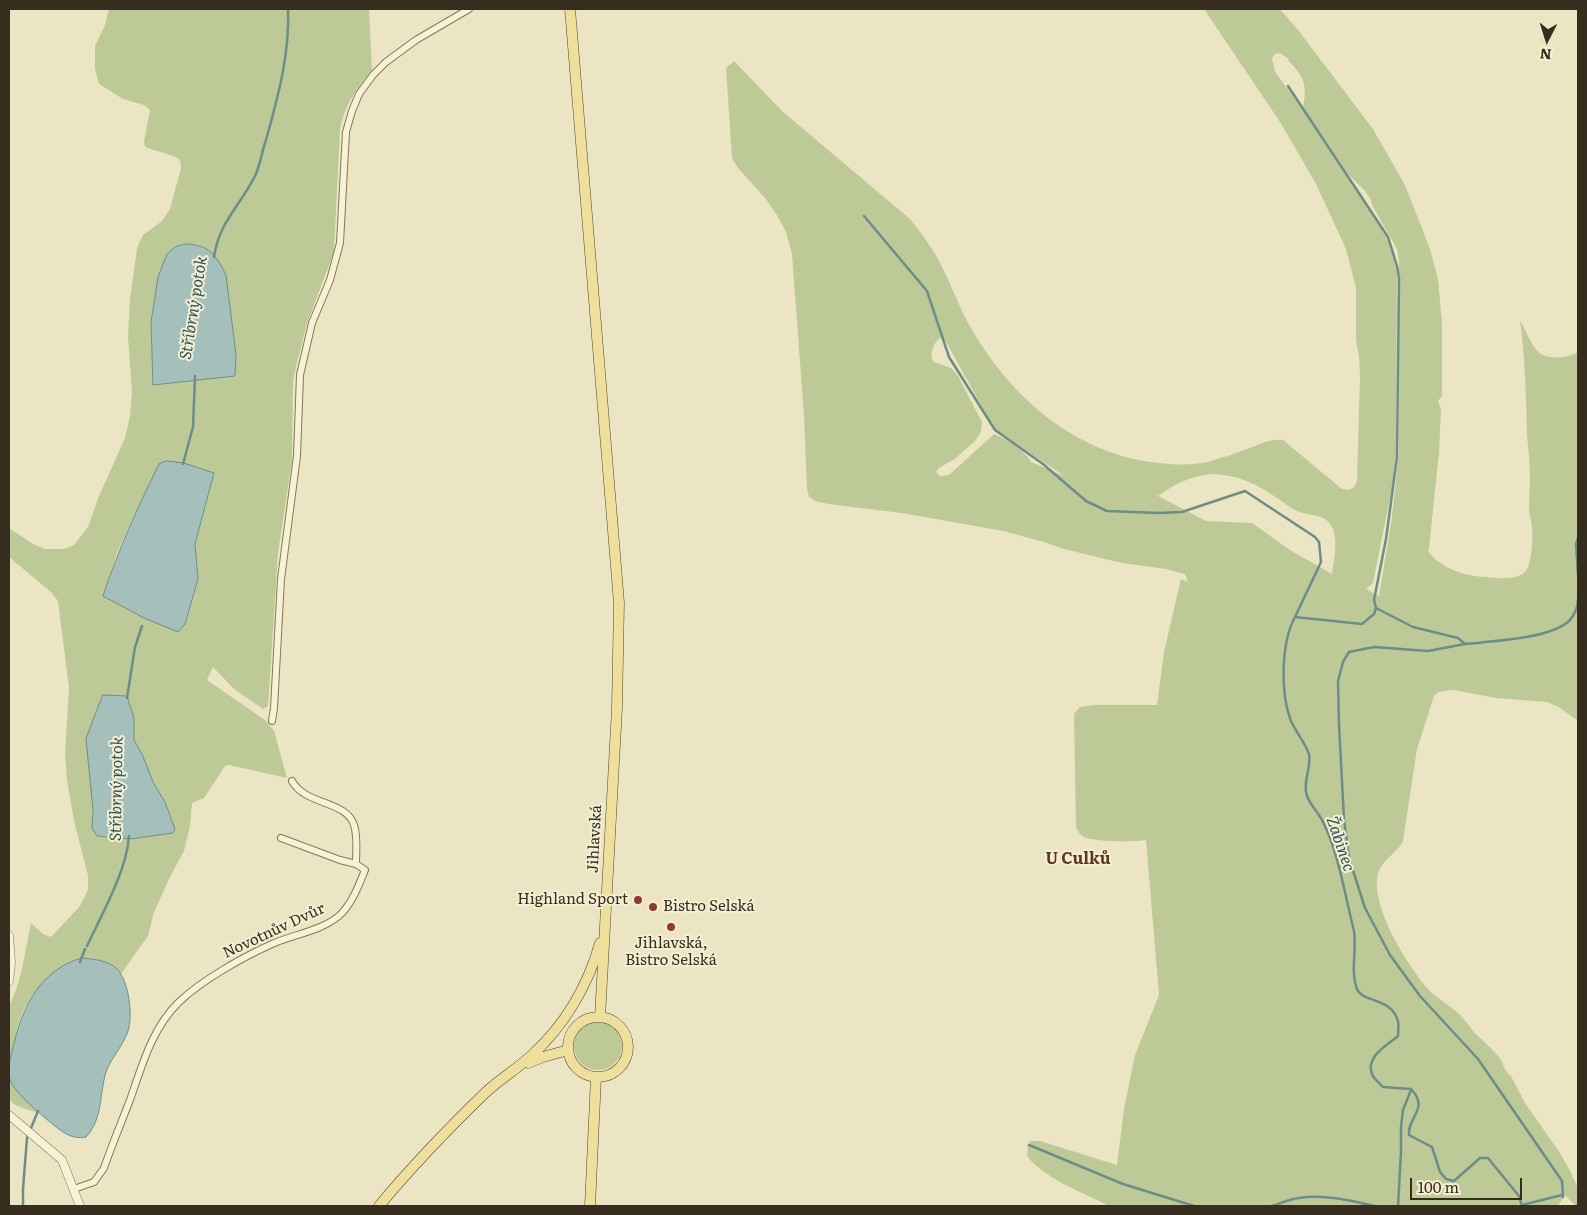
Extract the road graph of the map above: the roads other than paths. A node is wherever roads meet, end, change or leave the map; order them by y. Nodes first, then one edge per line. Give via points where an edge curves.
1 (469, 9) edge
2 (570, 9) edge
3 (272, 721) dead end
4 (292, 781) dead end
5 (281, 838) dead end
6 (356, 864) junction
7 (605, 918) junction
8 (9, 935) edge
9 (9, 981) edge
10 (600, 1016) junction
11 (568, 1050) junction
12 (514, 1070) junction
13 (596, 1077) junction
14 (9, 1115) edge
15 (74, 1189) junction
16 (80, 1206) edge
17 (379, 1206) edge
18 (590, 1206) edge

1 - 3 street via 386,62 359,94 346,132 337,259 305,344 300,375 297,456 281,579
2 - 7 main road, Jihlavská via 618,576 620,629
4 - 6 street, Novotnův Dvůr via 299,791 313,800 344,810 349,815 355,825
5 - 6 street
6 - 15 street, Novotnův Dvůr via 365,870 354,897 340,915 272,944 224,970 191,992 168,1014 152,1040 104,1168 94,1182
7 - 10 main road, Jihlavská
7 - 12 main road via 592,966 571,1007 539,1048
8 - 9 street
10 - 11 main road via 583,1020 574,1028
10 - 13 main road via 619,1025 625,1033 628,1049 626,1059 616,1071
11 - 12 main road via 543,1056
11 - 13 main road via 570,1060 577,1068
12 - 17 main road via 451,1126
13 - 18 main road
14 - 15 street via 62,1160
15 - 16 street

